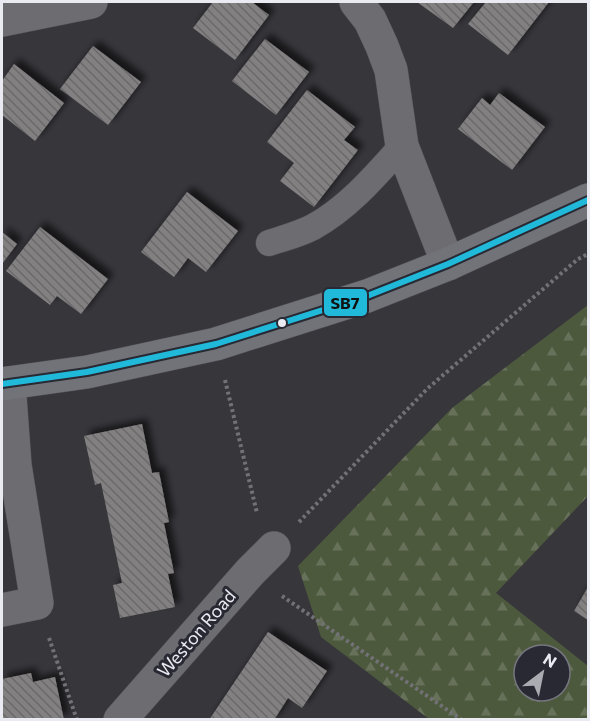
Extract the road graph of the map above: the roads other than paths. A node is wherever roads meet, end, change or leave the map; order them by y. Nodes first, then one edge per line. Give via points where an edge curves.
1 (91, 2) edge
2 (356, 2) edge
3 (2, 20) edge
4 (402, 147) junction
5 (588, 200) edge
6 (270, 243) dead end
7 (448, 264) junction
8 (5, 383) edge
9 (264, 559) road end
10 (2, 610) edge
11 (120, 720) edge

1 - 3 street
2 - 4 street via 370,20 391,70
4 - 6 lane via 335,212 312,228
4 - 7 street
5 - 7 street
7 - 8 street via 367,296 216,344 87,372
8 - 10 street via 37,603
9 - 11 street, Weston Road

